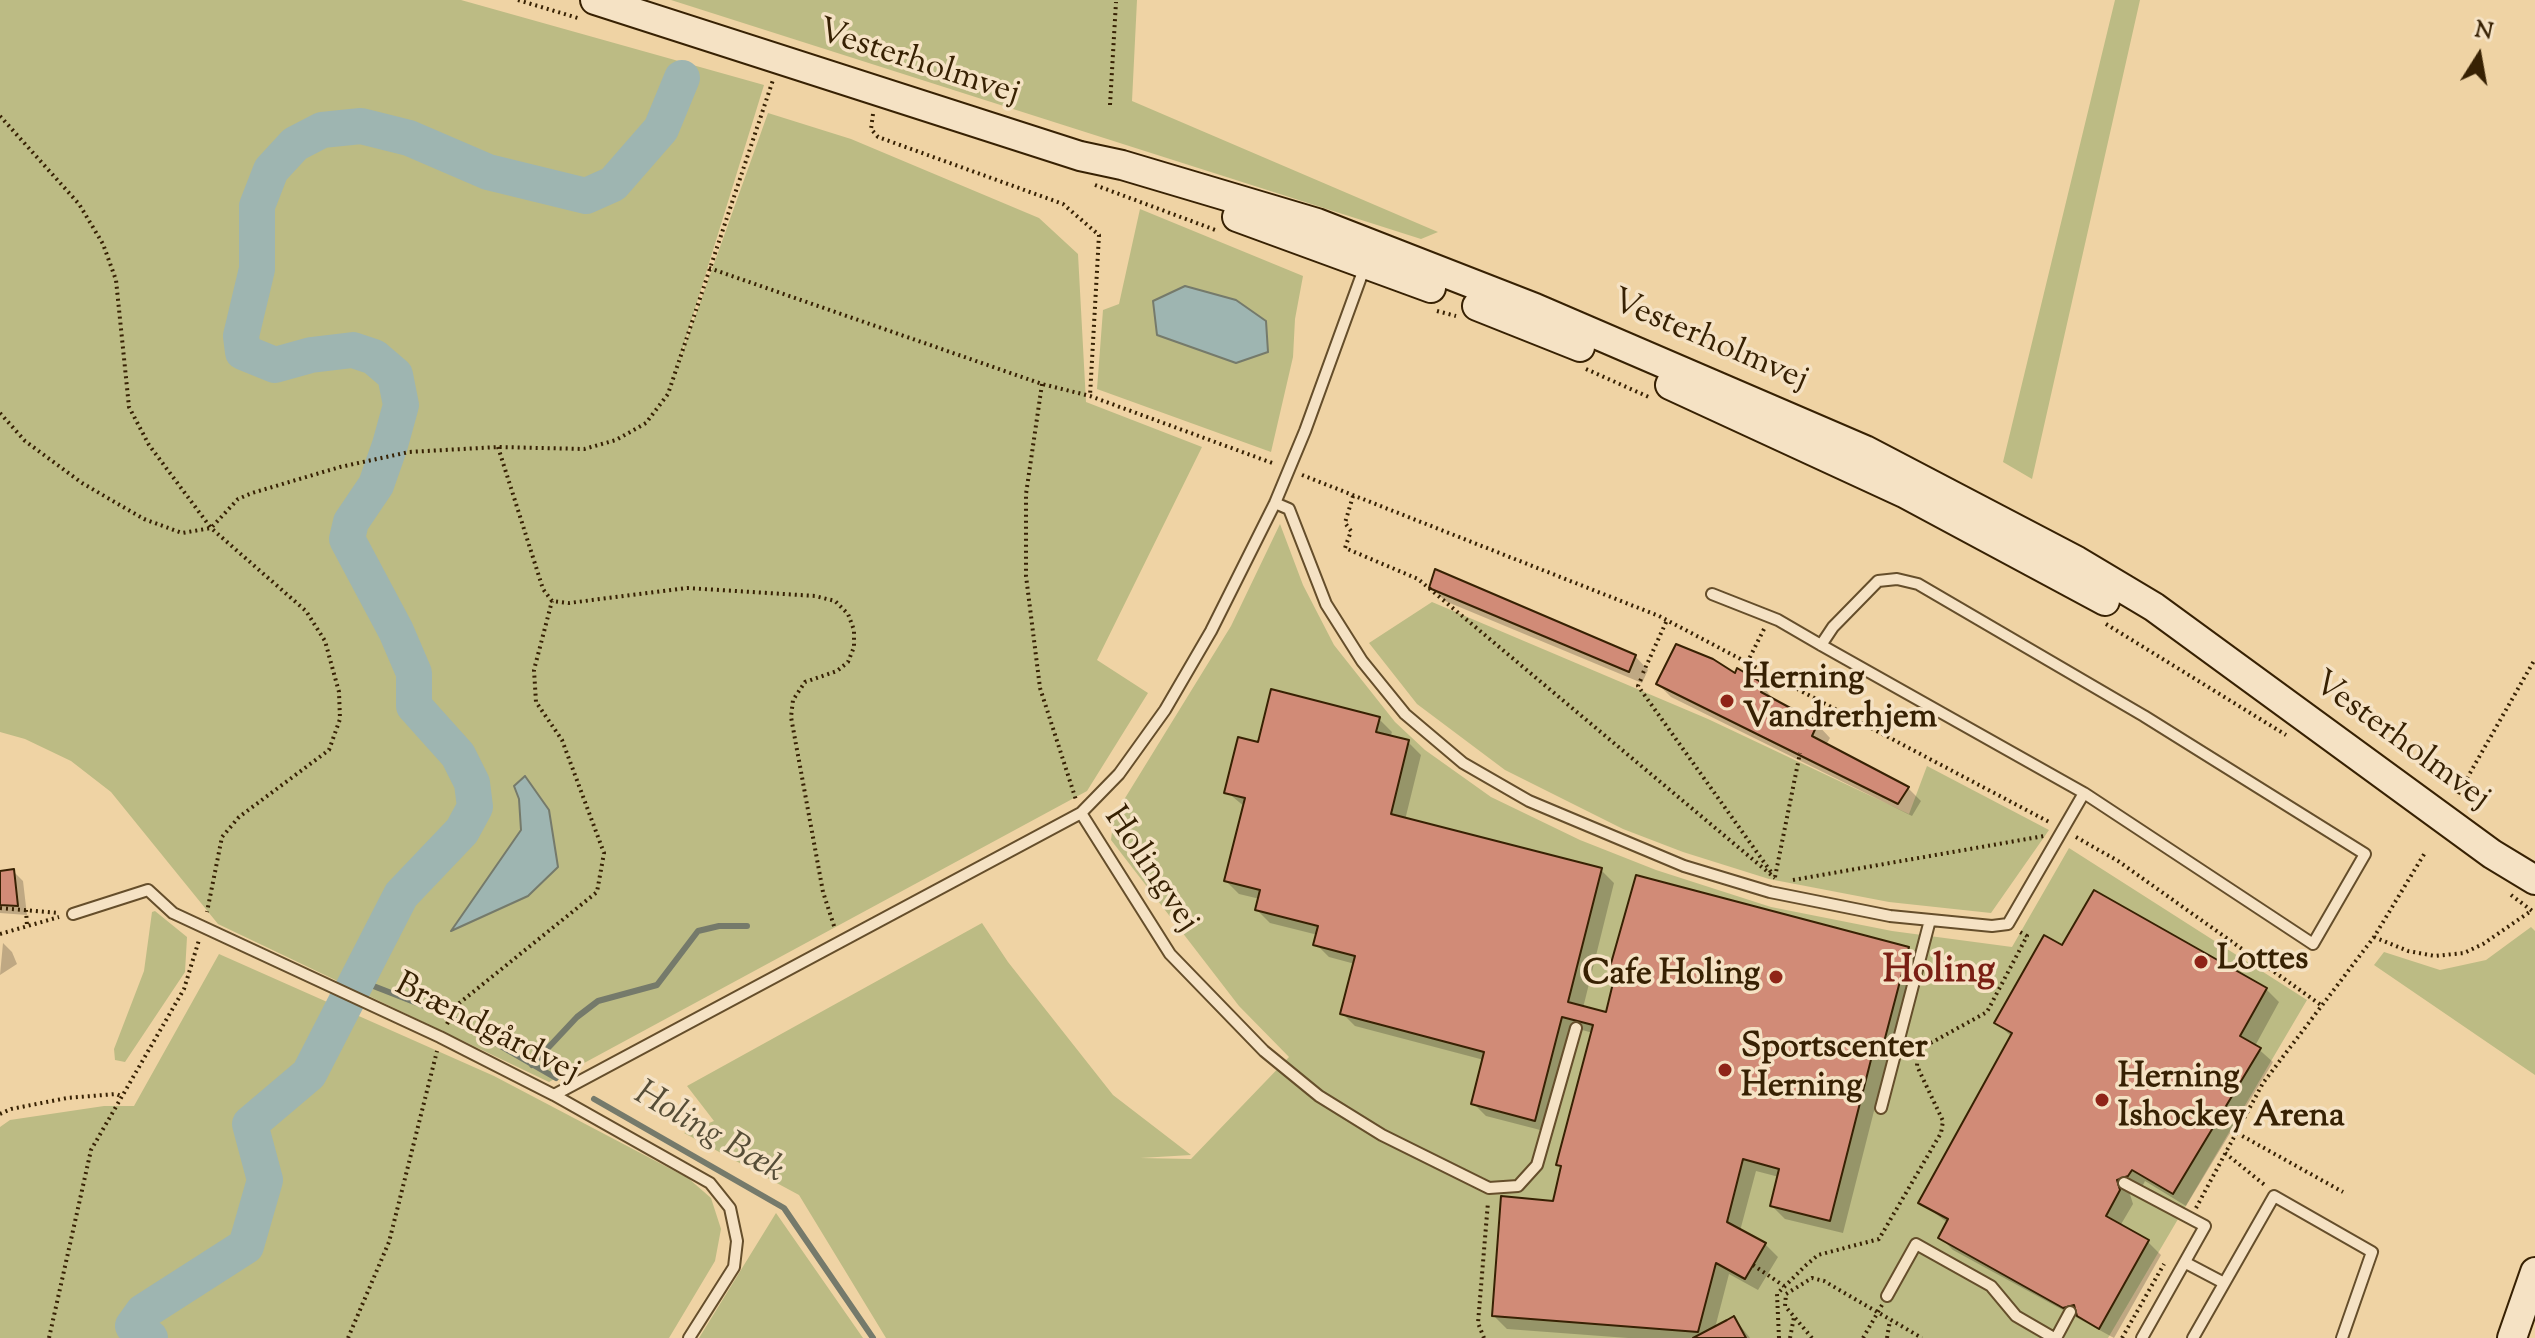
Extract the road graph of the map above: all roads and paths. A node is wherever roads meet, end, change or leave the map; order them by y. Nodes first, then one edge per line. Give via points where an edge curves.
1 (518, 0) edge
2 (1116, 2) dead end
3 (591, 10) edge
4 (759, 74) dead end
5 (773, 79) junction
6 (788, 84) dead end
7 (1110, 105) dead end
8 (0, 116) edge
9 (887, 116) dead end
10 (1083, 169) junction
11 (1219, 231) dead end
12 (1370, 254) junction
13 (709, 268) junction
14 (1434, 310) dead end
15 (1460, 317) dead end
16 (1583, 367) dead end
17 (1042, 384) junction
18 (1090, 396) junction
19 (1655, 400) dead end
20 (0, 413) edge
21 (498, 447) junction
22 (1289, 469) junction
23 (1353, 496) junction
24 (1275, 503) junction
25 (211, 528) junction
26 (1712, 594) dead end
27 (552, 601) junction
28 (1770, 617) junction
29 (2094, 617) dead end
30 (1667, 620) junction
31 (1821, 645) junction
32 (2535, 659) edge
33 (1747, 663) junction
34 (1643, 673) dead end
35 (1641, 679) dead end
36 (1822, 703) junction
37 (1813, 720) dead end
38 (2290, 737) dead end
39 (1800, 753) dead end
40 (2084, 793) junction
41 (2458, 794) dead end
42 (1081, 813) junction
43 (2061, 829) junction
44 (2426, 851) dead end
45 (2492, 854) junction
46 (1775, 877) junction
47 (2535, 880) edge
48 (1770, 892) junction
49 (2507, 892) dead end
50 (2534, 905) edge
51 (0, 908) edge
52 (24, 910) junction
53 (73, 914) junction
54 (1930, 920) junction
55 (2008, 924) junction
56 (27, 926) junction
57 (203, 928) junction
58 (0, 934) edge
59 (2374, 937) junction
60 (839, 940) junction
61 (2321, 1005) junction
62 (1576, 1028) dead end
63 (440, 1037) junction
64 (554, 1095) junction
65 (123, 1097) junction
66 (1881, 1108) dead end
67 (0, 1114) edge
68 (2236, 1132) junction
69 (2225, 1153) junction
70 (2124, 1183) dead end
71 (1489, 1188) junction
72 (2343, 1192) dead end
73 (2274, 1196) junction
74 (2191, 1218) junction
75 (2168, 1258) dead end
76 (2186, 1263) junction
77 (1753, 1265) dead end
78 (2535, 1272) edge
79 (2224, 1283) junction
80 (1784, 1286) junction
81 (1790, 1291) junction
82 (1887, 1296) joint
83 (2070, 1312) dead end
84 (1877, 1313) junction
85 (1794, 1317) junction
86 (1890, 1320) junction
87 (49, 1338) edge
88 (348, 1338) edge
89 (689, 1338) edge
90 (1484, 1338) edge
91 (1779, 1338) edge
92 (1790, 1338) edge
93 (1812, 1338) edge
94 (1863, 1338) edge
95 (1887, 1338) edge
96 (1922, 1338) edge
97 (2055, 1338) edge
98 (2122, 1338) edge
99 (2142, 1338) edge
100 (2193, 1338) edge
101 (2342, 1338) edge
102 (2512, 1338) edge

1 - 3 path
2 - 7 path
3 - 10 street, Vesterholmvej
4 - 5 path
5 - 6 path
5 - 13 path
8 - 25 path via 79,204 103,244 116,280 129,407 149,445
9 - 18 path via 873,112 871,129 878,137 1063,204 1099,235
10 - 11 path
10 - 12 street, Vesterholmvej via 1259,204
12 - 22 lane
12 - 45 street, Vesterholmvej via 1535,308 1865,450 2077,561 2154,607
13 - 17 path
13 - 21 path via 668,394 646,423 616,440 584,449
14 - 15 path
16 - 19 path
17 - 18 path
17 - 42 path via 1026,494 1026,576 1040,688
18 - 22 path
20 - 25 path via 25,441 82,483 144,519 182,533
21 - 25 path via 409,452 340,467 238,499
21 - 27 path via 543,589
22 - 23 path
22 - 24 lane
23 - 30 path
23 - 46 path via 1345,548 1418,579
24 - 42 lane via 1165,710 1119,774
24 - 48 lane via 1289,509 1326,604 1362,661 1405,714 1463,763 1529,801 1603,834
25 - 57 path via 306,611 325,641 339,692 340,719 329,750 239,817 222,837
26 - 28 lane
27 - 60 path via 687,588 815,596 835,601 848,614 854,630 848,662 805,682 793,700 791,717 823,892
27 - 63 path via 534,670 536,702 562,740 604,853 597,892 457,1005
28 - 31 lane
28 - 33 path
29 - 38 path
30 - 33 path
30 - 34 path
31 - 40 lane
31 - 40 lane via 1878,581 1918,584 2365,854 2313,944
32 - 41 path
33 - 36 path
35 - 46 path via 1638,686
36 - 37 path
36 - 43 path
39 - 46 path
40 - 43 lane
42 - 60 lane, Holingvej
42 - 71 lane, Holingvej via 1170,954 1264,1051 1319,1096 1382,1135
43 - 46 path via 1800,881
43 - 55 lane
43 - 61 path via 2118,861
44 - 59 path
45 - 47 street, Vesterholmvej
45 - 50 street, Vesterholmvej
46 - 48 path
48 - 54 lane
49 - 50 path
50 - 59 path via 2464,953 2435,956
51 - 52 path
52 - 53 path
52 - 56 path
53 - 56 path
53 - 57 lane, Brændgårdvej via 148,890 173,913
54 - 55 lane
54 - 66 lane
55 - 80 path via 2027,936 1987,1012 1918,1050 1917,1066 1943,1121 1941,1133 1879,1239 1818,1255
56 - 58 path
57 - 63 lane, Brændgårdvej
57 - 65 path via 184,989
59 - 61 path
60 - 64 lane, Holingvej
61 - 68 path via 2263,1083
62 - 71 lane via 1537,1165 1518,1186
63 - 64 lane, Brændgårdvej
63 - 88 path via 389,1242
64 - 89 lane, Brændgårdvej via 710,1183 730,1208 737,1241 734,1267
65 - 67 path via 67,1098
65 - 87 path via 91,1150
68 - 69 path
68 - 72 path
69 - 73 path
69 - 74 path
70 - 74 lane
71 - 90 path via 1478,1323
73 - 79 lane
73 - 101 lane via 2372,1252
74 - 76 lane via 2205,1226
75 - 98 path
76 - 79 lane
76 - 99 lane
77 - 80 path
78 - 102 street
79 - 100 lane
80 - 81 path
80 - 91 path via 1775,1304
81 - 84 path via 1812,1278
81 - 85 path via 1785,1306
82 - 84 path
82 - 97 lane via 1916,1244 1991,1286 2016,1316
83 - 97 lane
84 - 86 path
84 - 94 path
85 - 92 path
85 - 93 path
86 - 95 path
86 - 96 path

